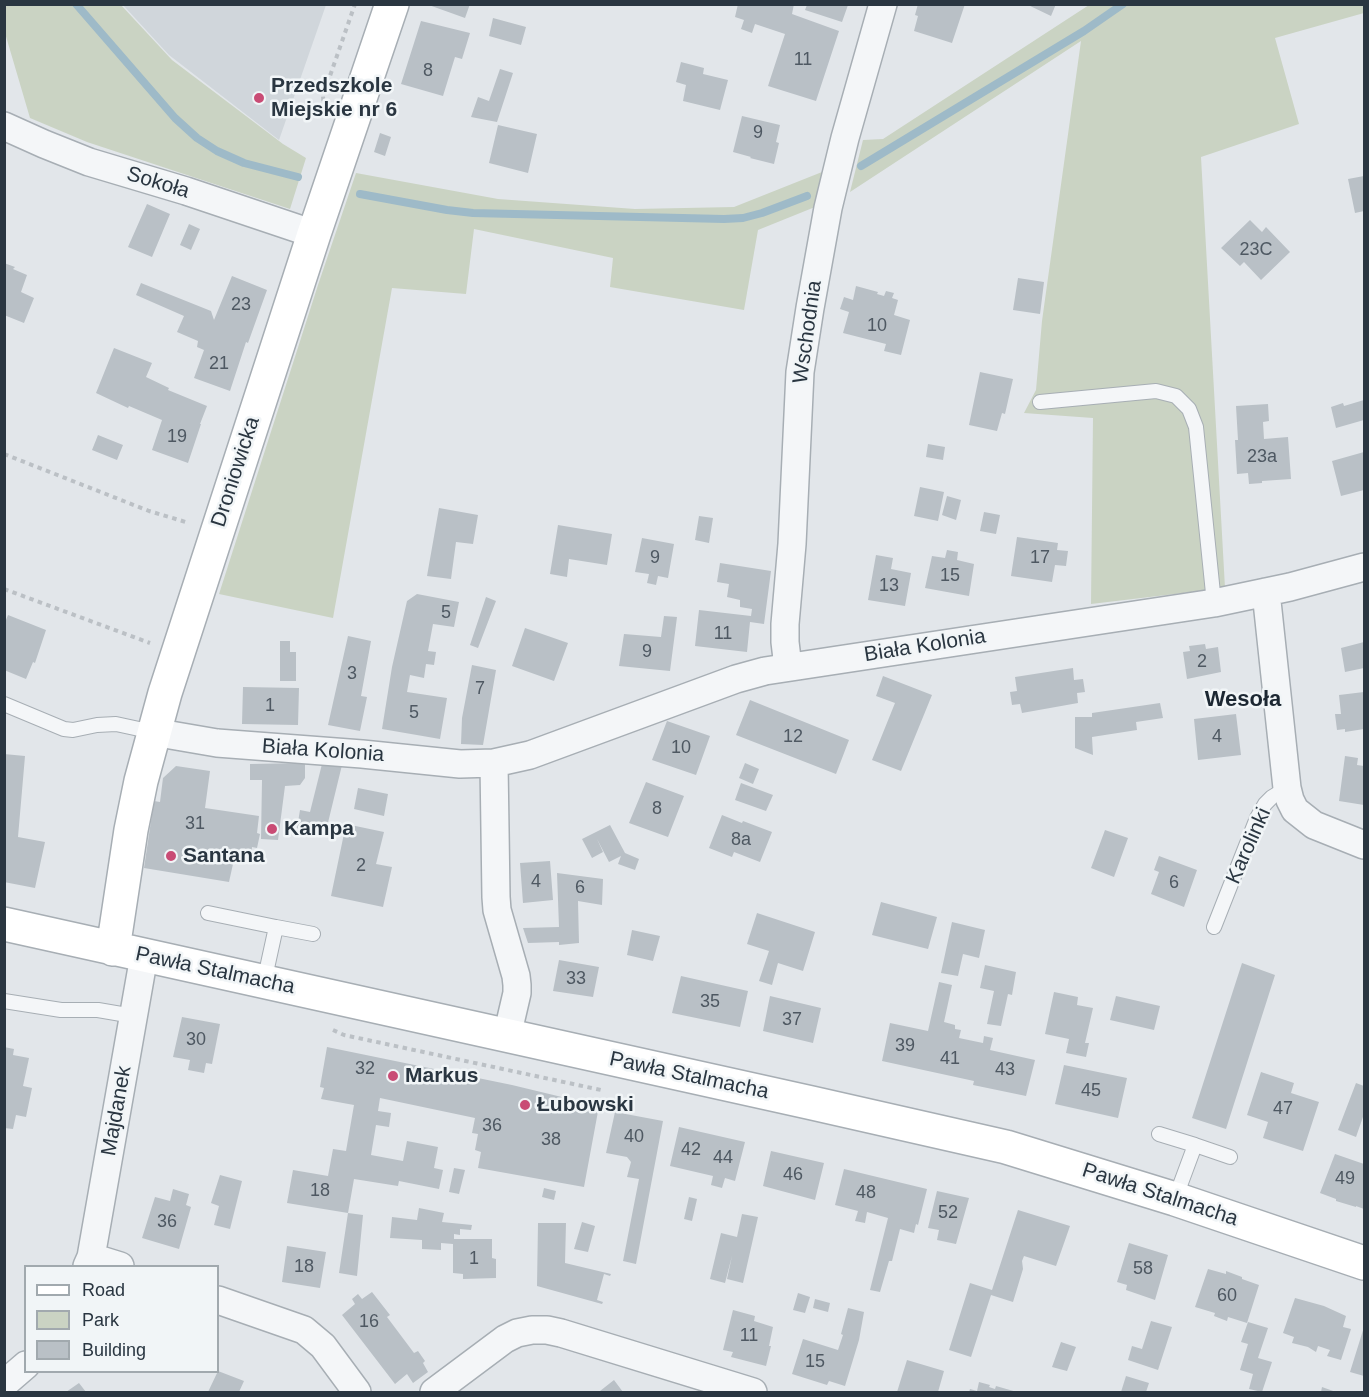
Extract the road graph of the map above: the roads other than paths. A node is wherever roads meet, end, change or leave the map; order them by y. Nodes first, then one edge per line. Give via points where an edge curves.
1 (392, 4) edge
2 (883, 4) edge
3 (4, 126) edge
4 (314, 234) junction
5 (1040, 402) dead end
6 (1365, 567) edge
7 (1266, 592) junction
8 (1214, 603) junction
9 (788, 667) junction
10 (4, 704) edge
11 (153, 732) junction
12 (494, 763) junction
13 (1287, 788) junction
14 (1365, 845) edge
15 (208, 913) dead end
16 (4, 924) edge
17 (276, 927) junction
18 (1214, 927) dead end
19 (313, 934) dead end
20 (129, 952) junction
21 (264, 982) junction
22 (4, 1001) edge
23 (133, 1016) junction
24 (507, 1036) junction
25 (1159, 1134) dead end
26 (1195, 1145) junction
27 (1230, 1157) dead end
28 (1175, 1199) junction
29 (89, 1262) edge
30 (1365, 1263) edge
31 (112, 1265) edge
32 (219, 1300) edge
33 (24, 1367) edge
34 (4, 1384) edge
35 (357, 1392) edge
36 (434, 1392) edge
37 (753, 1392) edge

1 - 4 street, Droniowicka
2 - 9 street, Wschodnia via 828,208 801,361 785,624
3 - 4 street, Sokoła via 89,162
4 - 11 street, Droniowicka
5 - 8 lane via 1156,391 1176,396 1189,409 1196,427
6 - 7 street, Biała Kolonia
7 - 8 street, Biała Kolonia
7 - 13 street, Karolinki
8 - 9 street, Biała Kolonia
9 - 12 street, Biała Kolonia via 736,679 530,755
10 - 11 lane via 64,729 116,724
11 - 12 street, Biała Kolonia via 217,743 460,764
11 - 20 street, Droniowicka via 131,830
12 - 24 street via 496,897 517,985
13 - 14 street via 1295,810 1305,819
13 - 18 lane, Karolinki via 1272,797 1257,818
15 - 17 lane
16 - 20 street, Pawła Stalmacha
17 - 19 lane
17 - 21 lane
20 - 21 street, Pawła Stalmacha
20 - 23 street, Majdanek
21 - 24 street, Pawła Stalmacha
22 - 23 lane
23 - 29 street, Majdanek
24 - 28 street, Pawła Stalmacha via 1006,1147
25 - 26 lane
26 - 27 lane
26 - 28 lane
28 - 30 street, Pawła Stalmacha
29 - 31 street
32 - 35 street via 304,1330 322,1346
33 - 34 street
36 - 37 street via 505,1339 532,1330 561,1332

